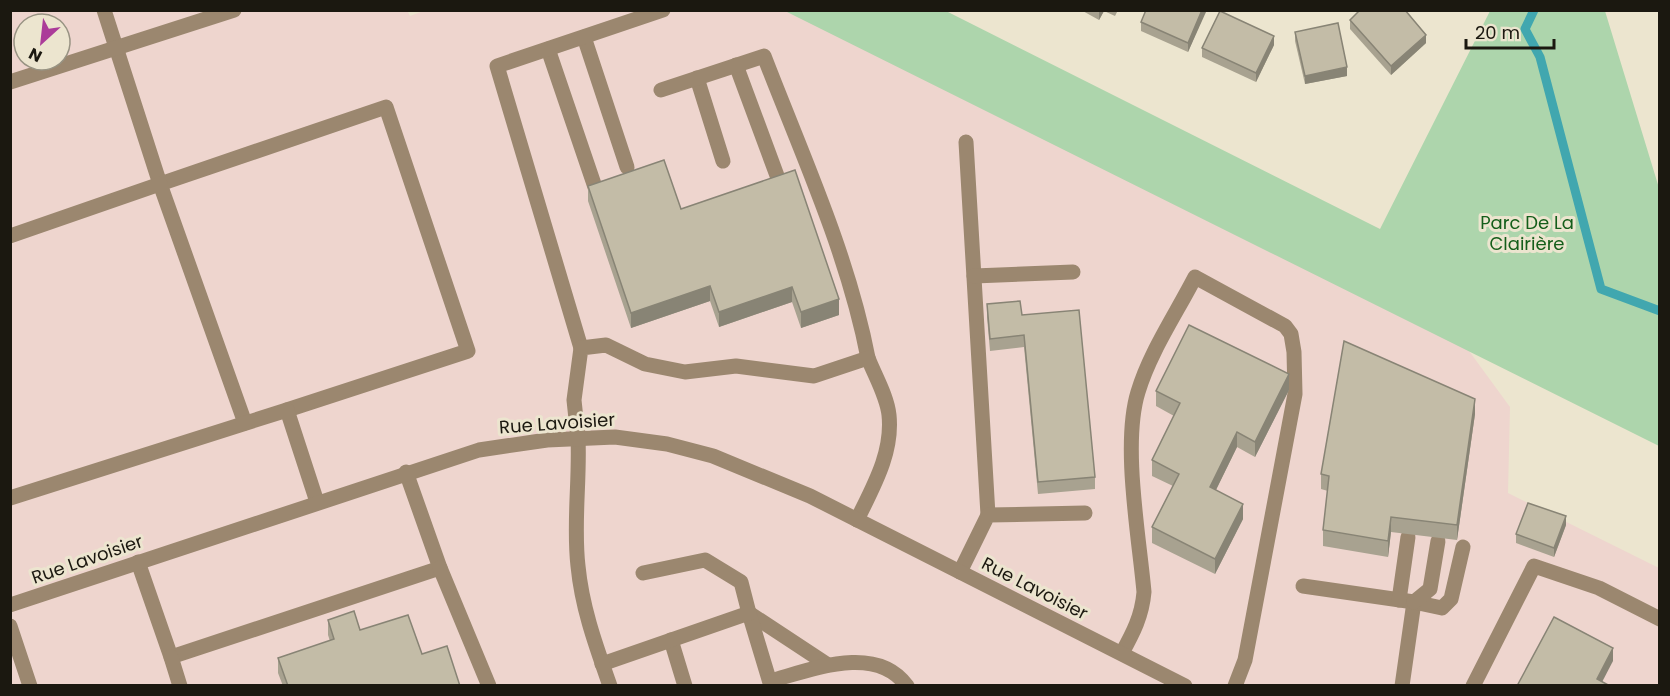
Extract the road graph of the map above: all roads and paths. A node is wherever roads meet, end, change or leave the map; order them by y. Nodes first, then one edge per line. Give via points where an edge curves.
1 (104, 10) edge
2 (234, 10) edge
3 (663, 10) edge
4 (584, 37) junction
5 (116, 47) junction
6 (548, 49) junction
7 (736, 65) junction
8 (697, 78) junction
9 (10, 82) edge
10 (661, 90) dead end
11 (966, 142) dead end
12 (723, 161) dead end
13 (627, 167) dead end
14 (778, 181) edge
15 (160, 184) junction
16 (596, 190) edge
17 (10, 236) edge
18 (1073, 272) dead end
19 (974, 276) junction
20 (581, 348) junction
21 (868, 358) junction
22 (287, 410) junction
23 (245, 423) junction
24 (578, 438) junction
25 (406, 472) junction
26 (10, 498) edge
27 (317, 502) junction
28 (1085, 513) dead end
29 (988, 515) junction
30 (857, 520) junction
31 (1408, 537) edge
32 (1438, 541) edge
33 (1463, 547) dead end
34 (138, 562) junction
35 (440, 568) junction
36 (960, 572) junction
37 (644, 573) dead end
38 (1303, 586) dead end
39 (1399, 600) junction
40 (1414, 602) junction
41 (10, 605) edge
42 (749, 613) junction
43 (1659, 620) edge
44 (10, 626) edge
45 (671, 640) junction
46 (1122, 654) junction
47 (171, 657) junction
48 (602, 664) junction
49 (828, 665) junction
50 (770, 683) edge
51 (30, 686) edge
52 (180, 686) edge
53 (489, 686) edge
54 (610, 686) edge
55 (685, 686) edge
56 (907, 686) edge
57 (1185, 686) edge
58 (1235, 686) edge
59 (1402, 686) edge
60 (1473, 686) edge

1 - 5 street
2 - 5 street
3 - 4 street
4 - 6 street
4 - 13 street
5 - 9 street
5 - 15 street
6 - 16 street
6 - 20 street via 497,66
7 - 8 street
7 - 14 street
7 - 21 street via 764,56 838,251 860,315
8 - 10 street
8 - 12 street
11 - 19 street
15 - 17 street
15 - 22 street via 386,107 468,351
15 - 23 street
18 - 19 street
19 - 29 street
20 - 21 street via 606,345 645,364 684,372 736,366 814,376
20 - 24 street via 574,400
21 - 30 street via 886,401 888,437 881,470
22 - 23 street
22 - 27 street
23 - 26 street
24 - 25 street, Rue Lavoisier via 479,450
24 - 30 street, Rue Lavoisier via 643,440 691,449 771,479
24 - 48 street via 577,563 584,608
25 - 27 street, Rue Lavoisier
25 - 35 street
27 - 34 street, Rue Lavoisier
28 - 29 street
29 - 36 street
30 - 36 street, Rue Lavoisier
31 - 39 street
32 - 40 street via 1430,589
33 - 40 street via 1451,599 1442,608
34 - 41 street, Rue Lavoisier
34 - 47 street
35 - 47 street
35 - 53 street
36 - 46 street, Rue Lavoisier
37 - 42 street via 705,560 741,582
38 - 39 street
39 - 40 street
40 - 59 street
42 - 45 street
42 - 49 street
42 - 50 street
43 - 60 street via 1599,588 1534,566
44 - 51 street
45 - 48 street
45 - 55 street
46 - 57 street, Rue Lavoisier
46 - 58 street via 1143,608 1144,592 1132,457 1134,408 1148,365 1195,277 1285,326 1291,334 1294,352 1295,394 1284,460 1245,660
47 - 52 street
48 - 54 street
49 - 50 street
49 - 56 street via 875,664 890,669

